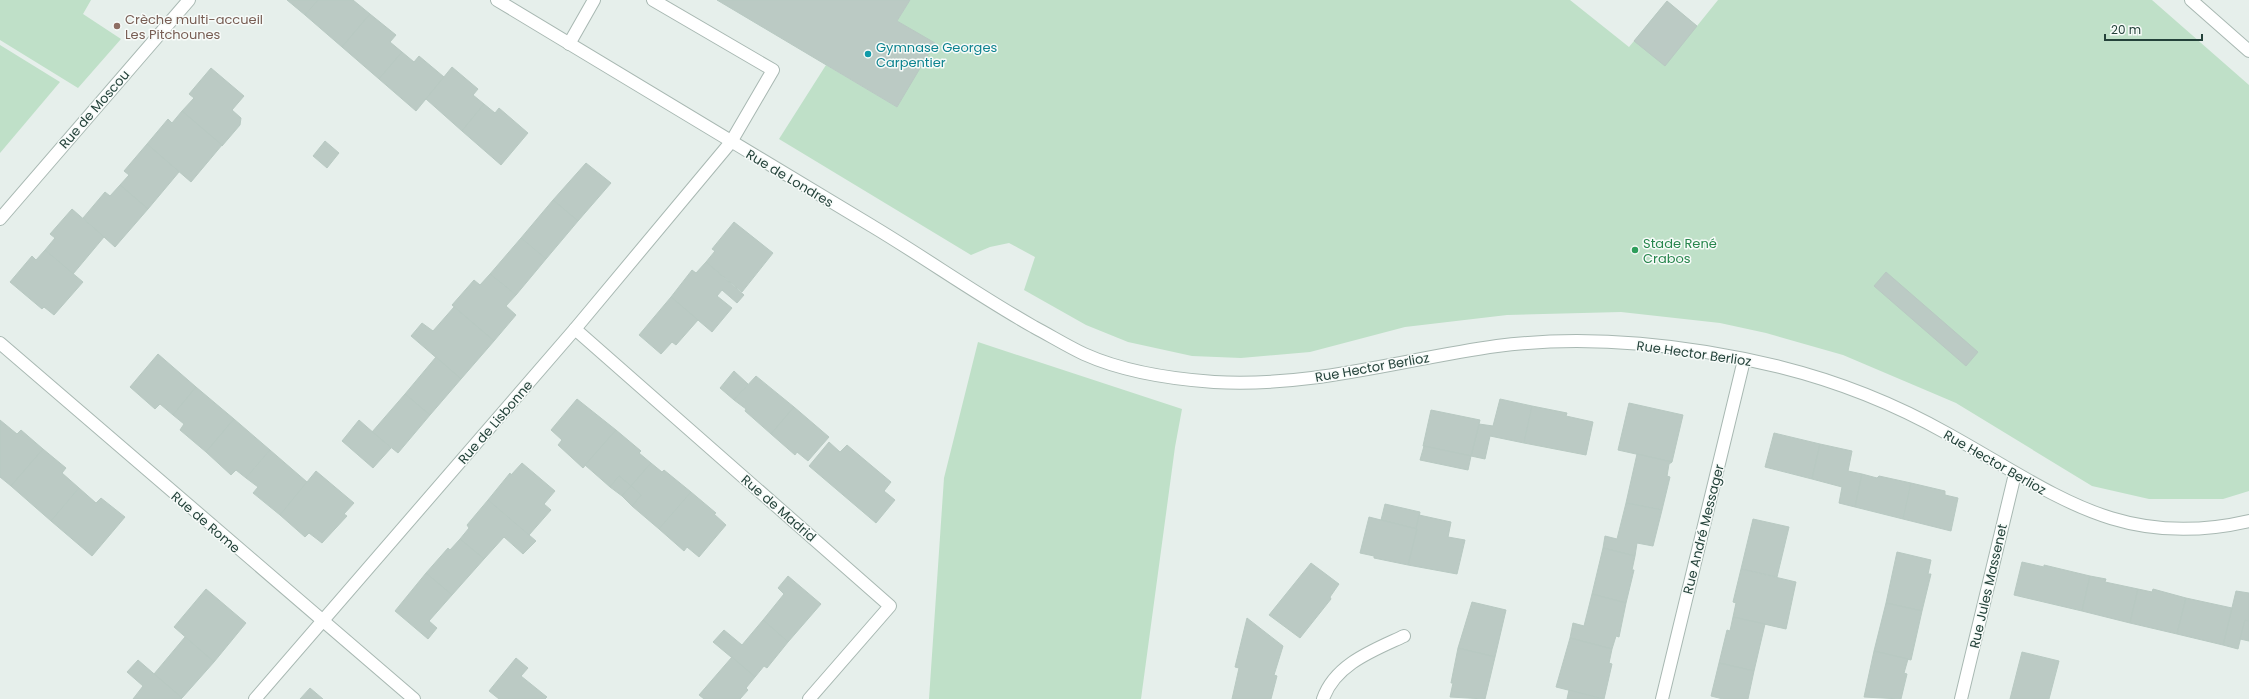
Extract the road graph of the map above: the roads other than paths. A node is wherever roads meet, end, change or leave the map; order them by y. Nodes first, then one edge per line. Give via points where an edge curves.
1 (189, 0) edge
2 (497, 0) edge
3 (594, 0) edge
4 (653, 0) edge
5 (2191, 0) edge
6 (569, 44) junction
7 (2249, 51) edge
8 (731, 142) junction
9 (0, 219) edge
10 (575, 329) junction
11 (0, 343) edge
12 (1084, 354) joint
13 (1744, 360) junction
14 (2015, 474) junction
15 (2249, 521) edge
16 (322, 620) junction
17 (1404, 636) dead end
18 (255, 699) edge
19 (414, 699) edge
20 (809, 699) edge
21 (1323, 699) edge
22 (1662, 699) edge
23 (1961, 699) edge

1 - 9 street, Rue de Moscou
2 - 6 street, Rue de Londres
3 - 6 street
4 - 8 street, Rue de Lisbonne via 773,70
5 - 7 street
6 - 8 street, Rue de Londres
8 - 10 street, Rue de Lisbonne
8 - 12 street, Rue de Londres via 875,228 1001,308
10 - 16 street, Rue de Lisbonne
10 - 20 street, Rue de Madrid via 890,606
11 - 16 street, Rue de Rome
12 - 13 street, Rue Hector Berlioz via 1144,372 1210,382 1244,383 1337,374 1452,353 1532,343 1640,345
13 - 14 street, Rue Hector Berlioz via 1808,375 1866,394 1950,435
13 - 22 street, Rue André Messager
14 - 15 street, Rue Hector Berlioz via 2070,504 2143,526 2190,529
14 - 23 street, Rue Jules Massenet
16 - 18 street, Rue de Lisbonne
16 - 19 street, Rue de Rome
17 - 21 street via 1351,664 1336,677

